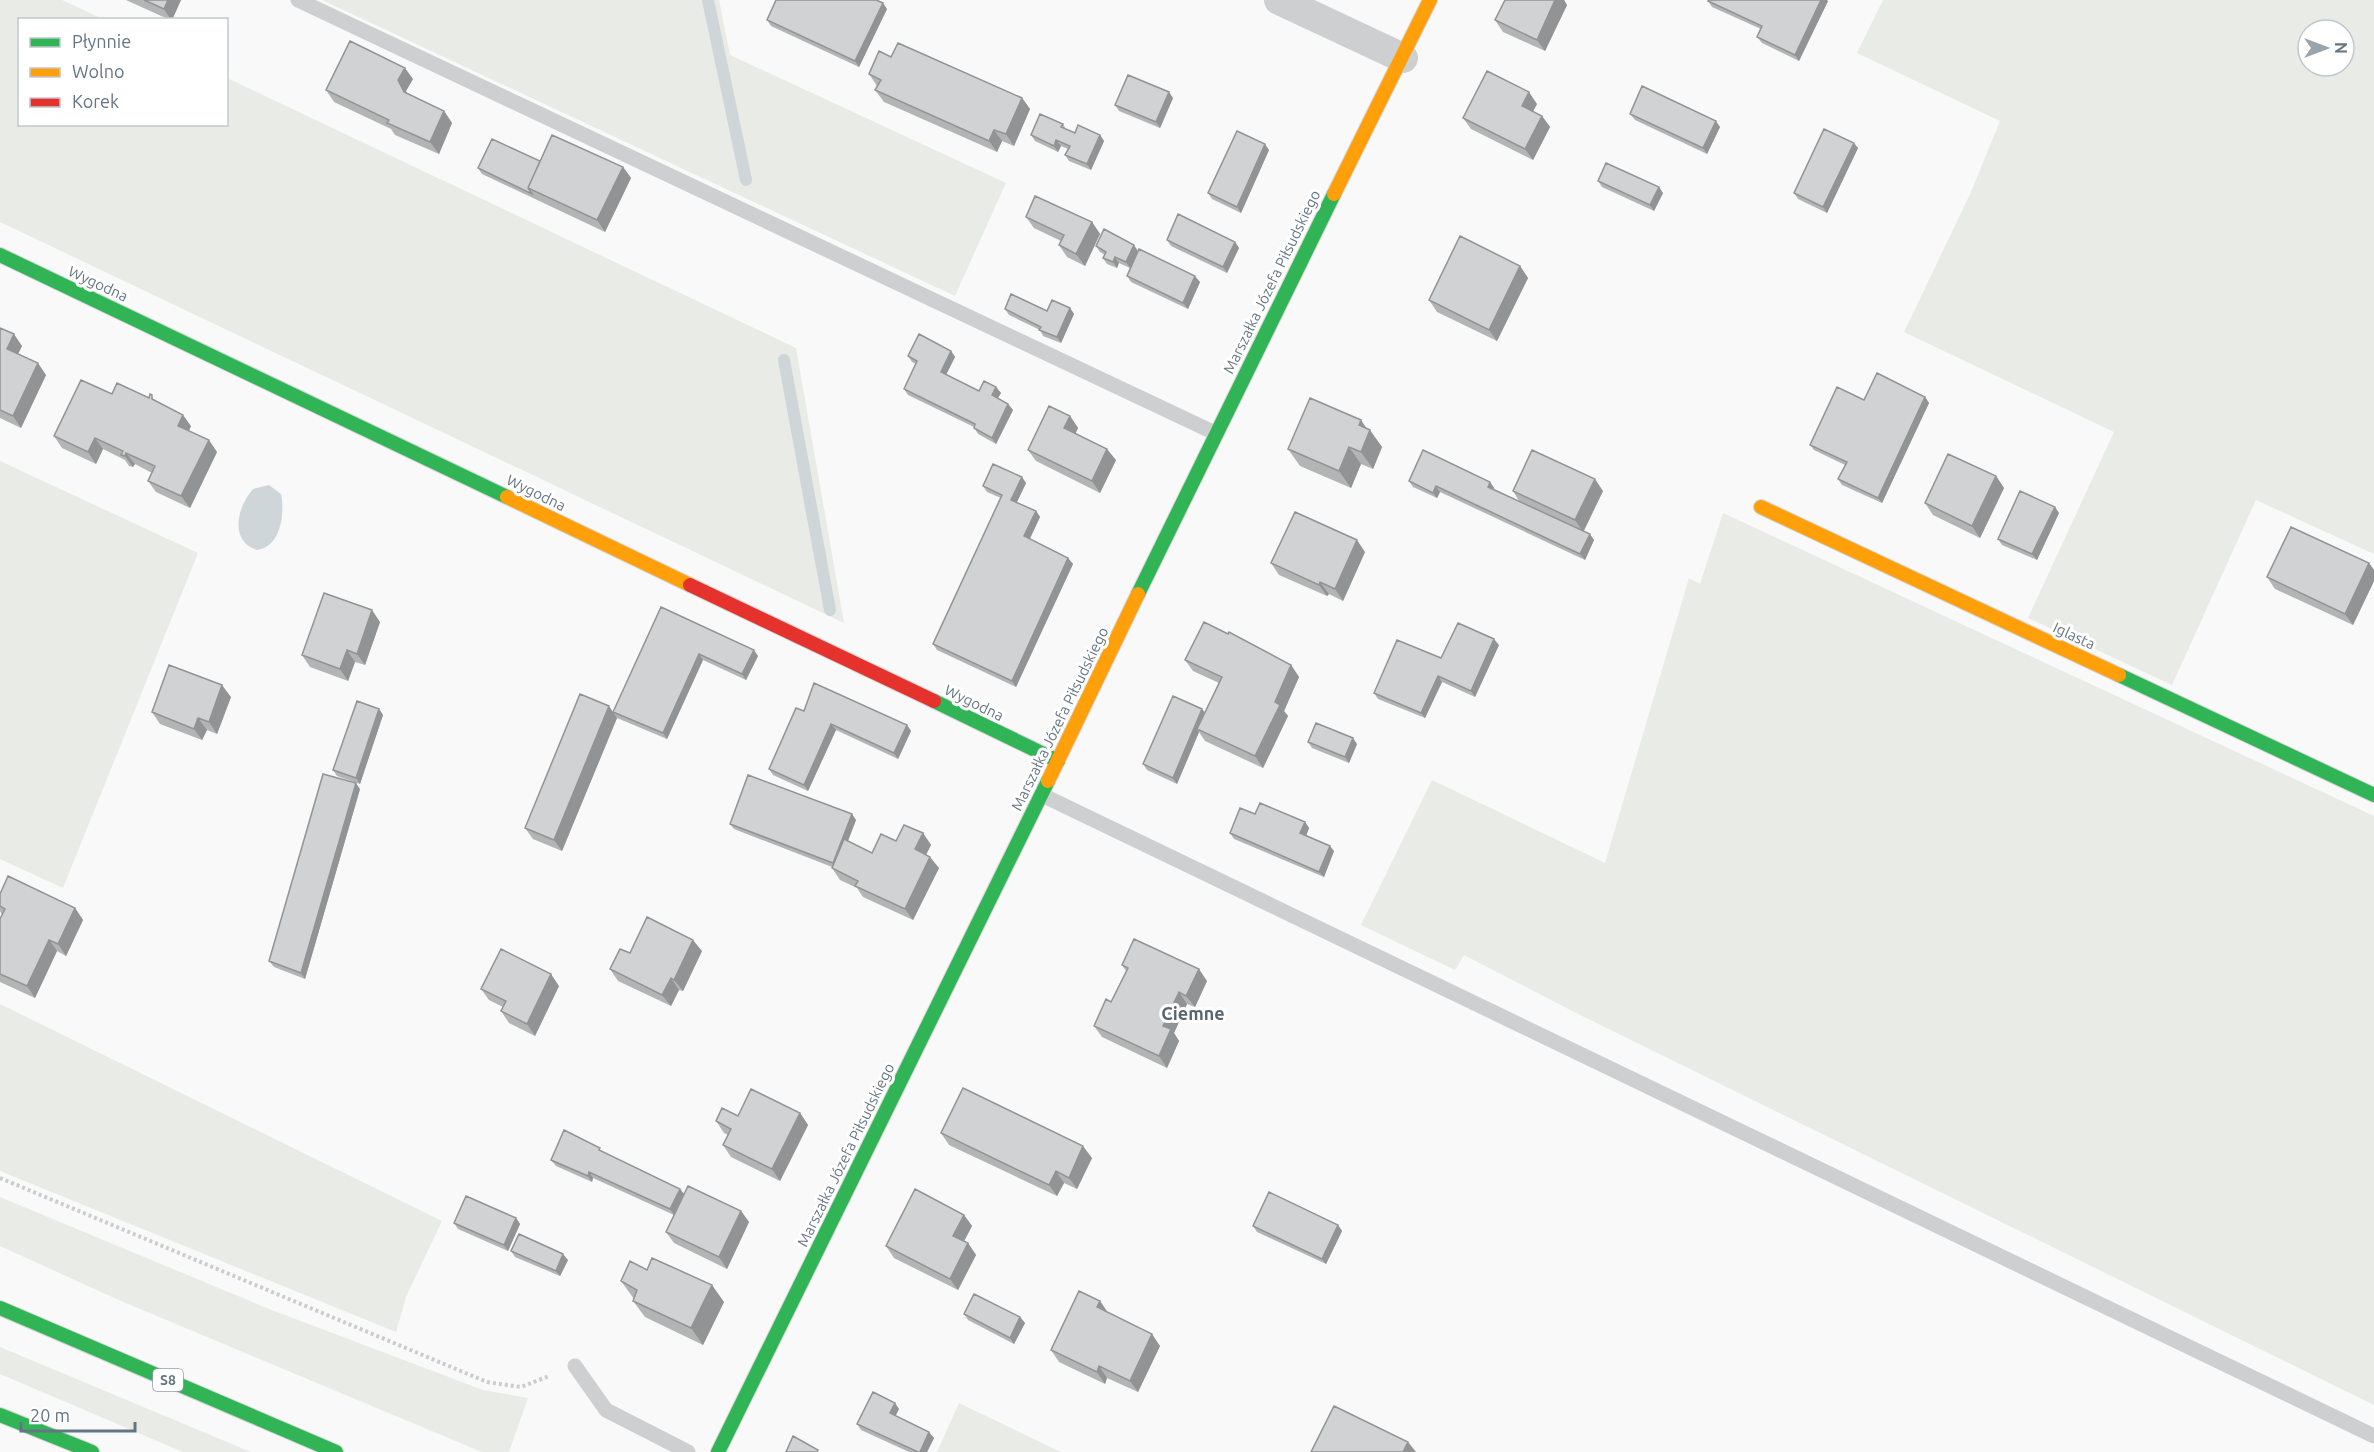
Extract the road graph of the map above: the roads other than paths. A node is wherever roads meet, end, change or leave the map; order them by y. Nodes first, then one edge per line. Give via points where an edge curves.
1 (298, 0) edge
2 (1279, 0) edge
3 (1430, 0) edge
4 (1402, 58) junction
5 (0, 255) edge
6 (1215, 434) junction
7 (1761, 507) dead end
8 (1058, 761) junction
9 (1042, 795) junction
10 (2374, 795) edge
11 (0, 1308) edge
12 (575, 1366) road end
13 (0, 1415) edge
14 (2374, 1436) edge
15 (92, 1452) edge
16 (336, 1452) edge
17 (688, 1452) edge
18 (718, 1452) edge

1 - 6 lane
2 - 4 street
3 - 4 main road, Marszałka Józefa Piłsudskiego
4 - 6 main road, Marszałka Józefa Piłsudskiego
5 - 8 main road, Wygodna
6 - 8 main road, Marszałka Józefa Piłsudskiego
7 - 10 main road, Iglasta
8 - 9 main road, Marszałka Józefa Piłsudskiego
9 - 14 lane
9 - 18 main road, Marszałka Józefa Piłsudskiego
11 - 16 main road, S8
12 - 17 lane via 606,1410
13 - 15 main road

